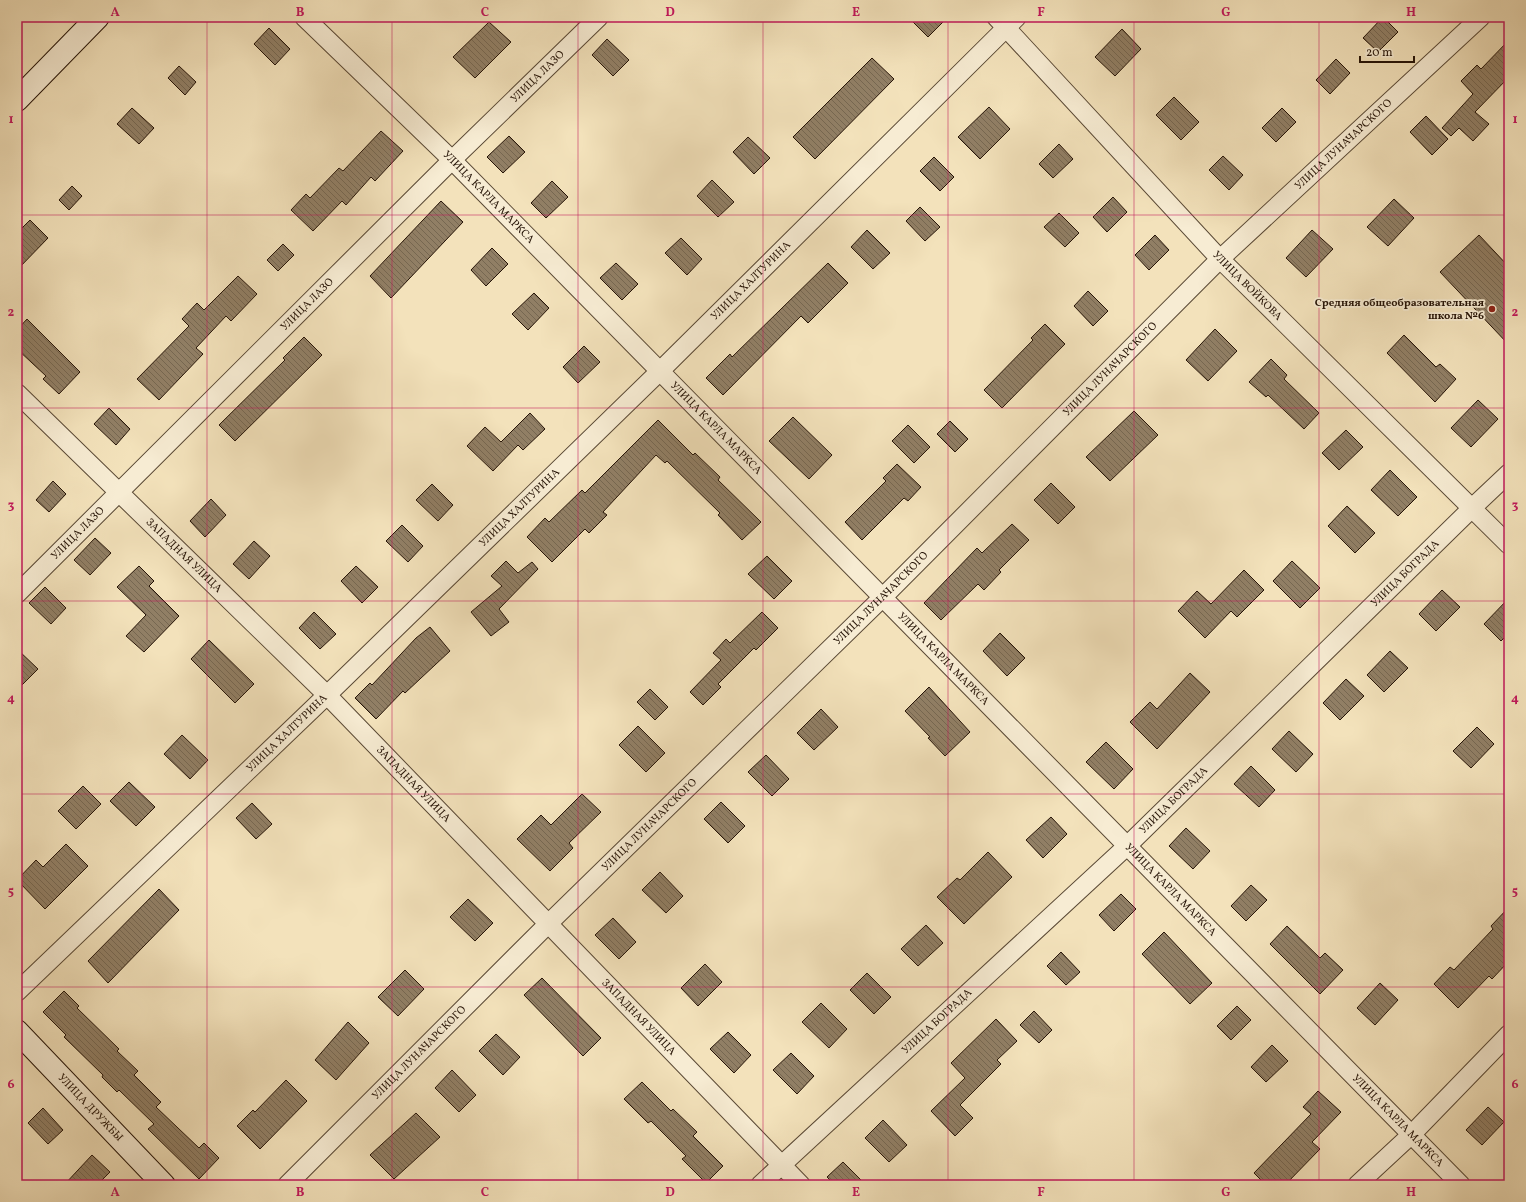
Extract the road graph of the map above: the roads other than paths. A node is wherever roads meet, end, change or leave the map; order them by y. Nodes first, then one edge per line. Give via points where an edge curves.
1 (98, 17) edge
2 (304, 17) edge
3 (599, 17) edge
4 (1481, 17) edge
5 (1007, 20) edge
6 (17, 100) edge
7 (452, 160) junction
8 (1220, 259) junction
9 (659, 372) junction
10 (17, 393) edge
11 (1509, 474) edge
12 (120, 493) junction
13 (1472, 508) junction
14 (1509, 545) edge
15 (17, 594) edge
16 (882, 598) junction
17 (327, 695) junction
18 (1127, 846) junction
19 (549, 924) junction
20 (17, 992) edge
21 (17, 1031) edge
22 (1509, 1034) edge
23 (1412, 1134) junction
24 (781, 1164) junction
25 (164, 1185) edge
26 (287, 1185) edge
27 (760, 1185) edge
28 (801, 1185) edge
29 (1358, 1185) edge
30 (1461, 1185) edge

1 - 6 street
2 - 7 street, УЛИЦА КАРЛА МАРКСА
3 - 7 street, УЛИЦА ЛАЗО
4 - 8 street, УЛИЦА ЛУНАЧАРСКОГО
5 - 8 street, УЛИЦА ВОЙКОВА
5 - 9 street, УЛИЦА ХАЛТУРИНА
7 - 9 street, УЛИЦА КАРЛА МАРКСА
7 - 12 street, УЛИЦА ЛАЗО
8 - 13 street, УЛИЦА ВОЙКОВА
8 - 16 street, УЛИЦА ЛУНАЧАРСКОГО
9 - 16 street, УЛИЦА КАРЛА МАРКСА
9 - 17 street, УЛИЦА ХАЛТУРИНА
10 - 12 street, ЗАПАДНАЯ УЛИЦА
11 - 13 street, УЛИЦА БОГРАДА
12 - 15 street, УЛИЦА ЛАЗО
12 - 17 street, ЗАПАДНАЯ УЛИЦА
13 - 14 street, УЛИЦА ВОЙКОВА
13 - 18 street, УЛИЦА БОГРАДА
16 - 18 street, УЛИЦА КАРЛА МАРКСА
16 - 19 street, УЛИЦА ЛУНАЧАРСКОГО
17 - 19 street, ЗАПАДНАЯ УЛИЦА
17 - 20 street, УЛИЦА ХАЛТУРИНА
18 - 23 street, УЛИЦА КАРЛА МАРКСА
18 - 24 street, УЛИЦА БОГРАДА
19 - 24 street, ЗАПАДНАЯ УЛИЦА
19 - 26 street, УЛИЦА ЛУНАЧАРСКОГО
21 - 25 street, УЛИЦА ДРУЖБЫ
22 - 23 street
23 - 29 street
23 - 30 street, УЛИЦА КАРЛА МАРКСА
24 - 27 street, УЛИЦА БОГРАДА
24 - 28 street, ЗАПАДНАЯ УЛИЦА

